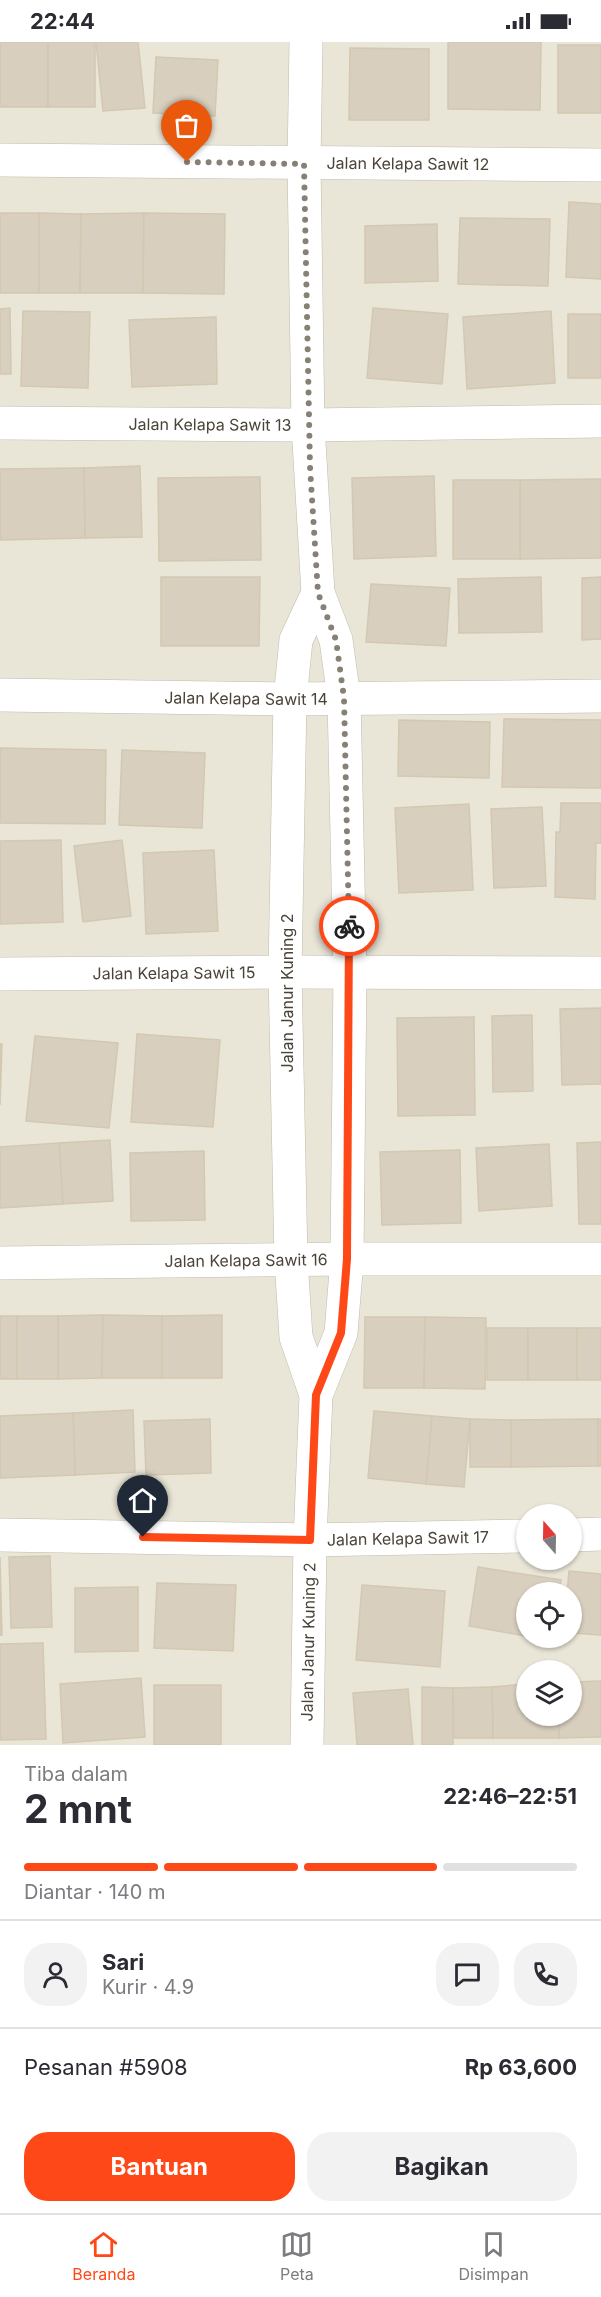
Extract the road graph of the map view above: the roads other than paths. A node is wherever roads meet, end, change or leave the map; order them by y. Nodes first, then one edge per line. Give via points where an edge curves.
1 (306, 42) edge
2 (0, 160) edge
3 (304, 164) junction
4 (601, 165) edge
5 (601, 421) edge
6 (0, 423) edge
7 (308, 425) junction
8 (318, 593) junction
9 (0, 695) edge
10 (601, 696) edge
11 (344, 698) junction
12 (290, 699) junction
13 (285, 972) junction
14 (350, 972) junction
15 (601, 973) edge
16 (0, 974) edge
17 (347, 1259) junction
18 (601, 1259) edge
19 (291, 1260) junction
20 (0, 1263) edge
21 (316, 1395) junction
22 (601, 1534) edge
23 (0, 1535) edge
24 (582, 1535) edge
25 (516, 1536) edge
26 (310, 1540) junction
27 (307, 1745) edge

1 - 3 street, Jalan Janur Kuning 2
2 - 3 street, Jalan Kelapa Sawit 12
3 - 4 street, Jalan Kelapa Sawit 12
3 - 7 street, Jalan Janur Kuning 2
5 - 7 street, Jalan Kelapa Sawit 13
6 - 7 street, Jalan Kelapa Sawit 13
7 - 8 street, Jalan Janur Kuning 2
8 - 11 street, Jalan Janur Kuning 2 via 336,640
8 - 12 street, Jalan Janur Kuning 2 via 296,639
9 - 12 street, Jalan Kelapa Sawit 14
10 - 11 street, Jalan Kelapa Sawit 14
11 - 12 street, Jalan Kelapa Sawit 14
11 - 14 street, Jalan Janur Kuning 2
12 - 13 street, Jalan Janur Kuning 2
13 - 14 street, Jalan Kelapa Sawit 15
13 - 16 street, Jalan Kelapa Sawit 15
13 - 19 street, Jalan Janur Kuning 2
14 - 15 street, Jalan Kelapa Sawit 15
14 - 17 street, Jalan Janur Kuning 2
17 - 18 street, Jalan Kelapa Sawit 16
17 - 19 street, Jalan Kelapa Sawit 16
17 - 21 street, Jalan Janur Kuning 2 via 341,1333
19 - 20 street, Jalan Kelapa Sawit 16
19 - 21 street, Jalan Janur Kuning 2 via 296,1337
21 - 26 street, Jalan Janur Kuning 2
22 - 24 street
23 - 26 street, Jalan Kelapa Sawit 17
25 - 26 street, Jalan Kelapa Sawit 17
26 - 27 street, Jalan Janur Kuning 2

